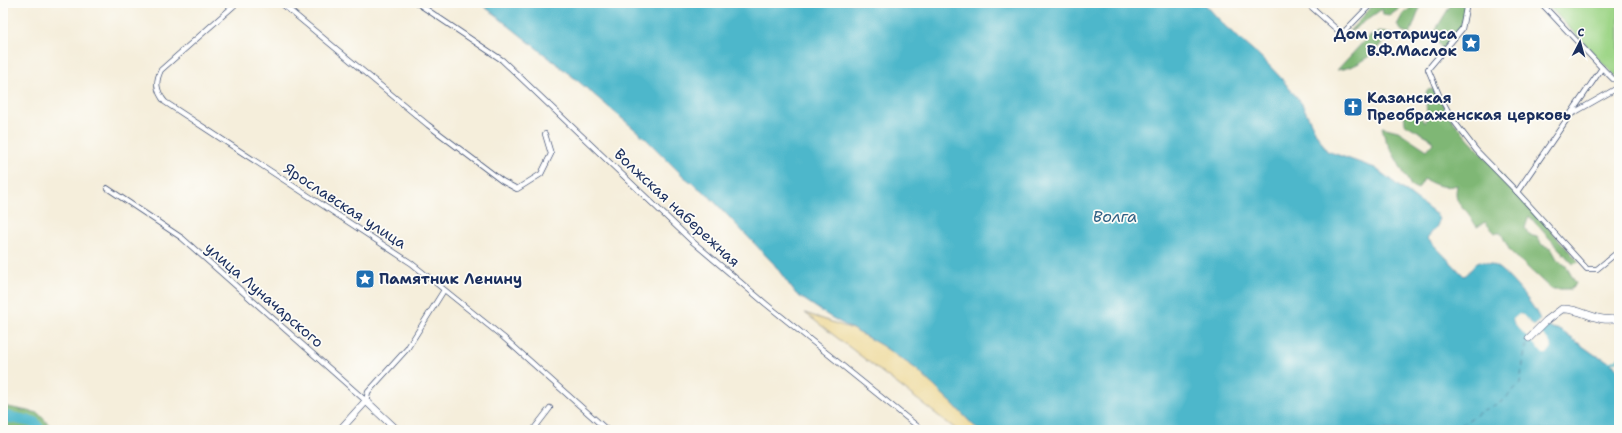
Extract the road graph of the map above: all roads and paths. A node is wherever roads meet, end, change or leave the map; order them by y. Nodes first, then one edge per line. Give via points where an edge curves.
1 (237, 3) edge
2 (281, 3) edge
3 (416, 3) edge
4 (1307, 3) edge
5 (1372, 3) edge
6 (1467, 3) edge
7 (1541, 3) edge
8 (1602, 68) junction
9 (1619, 81) edge
10 (1619, 87) edge
11 (1569, 116) junction
12 (545, 134) dead end
13 (108, 188) dead end
14 (1517, 192) junction
15 (1619, 251) edge
16 (444, 290) junction
17 (1619, 318) edge
18 (1529, 338) dead end
19 (366, 401) junction
20 (550, 408) dead end
21 (340, 430) edge
22 (397, 430) edge
23 (533, 430) edge
24 (607, 430) edge
25 (922, 430) edge

1 - 16 street, Ярославская улица via 161,70 156,83 161,98 411,263
2 - 12 street via 428,126 502,181 517,189 541,174 551,154
3 - 25 street, Волжская набережная via 502,60 693,242
4 - 5 street via 1342,34
6 - 14 street via 1462,29 1428,69 1453,120 1476,150
7 - 8 street
8 - 9 street
8 - 11 street
10 - 11 street
11 - 14 street
13 - 19 street, улица Луначарского via 182,238
14 - 15 street via 1587,269 1597,269
16 - 19 street via 407,349 368,392
16 - 24 street, Ярославская улица via 503,337
17 - 18 street via 1603,320 1562,309
19 - 21 street
19 - 22 street, улица Луначарского
20 - 23 street

